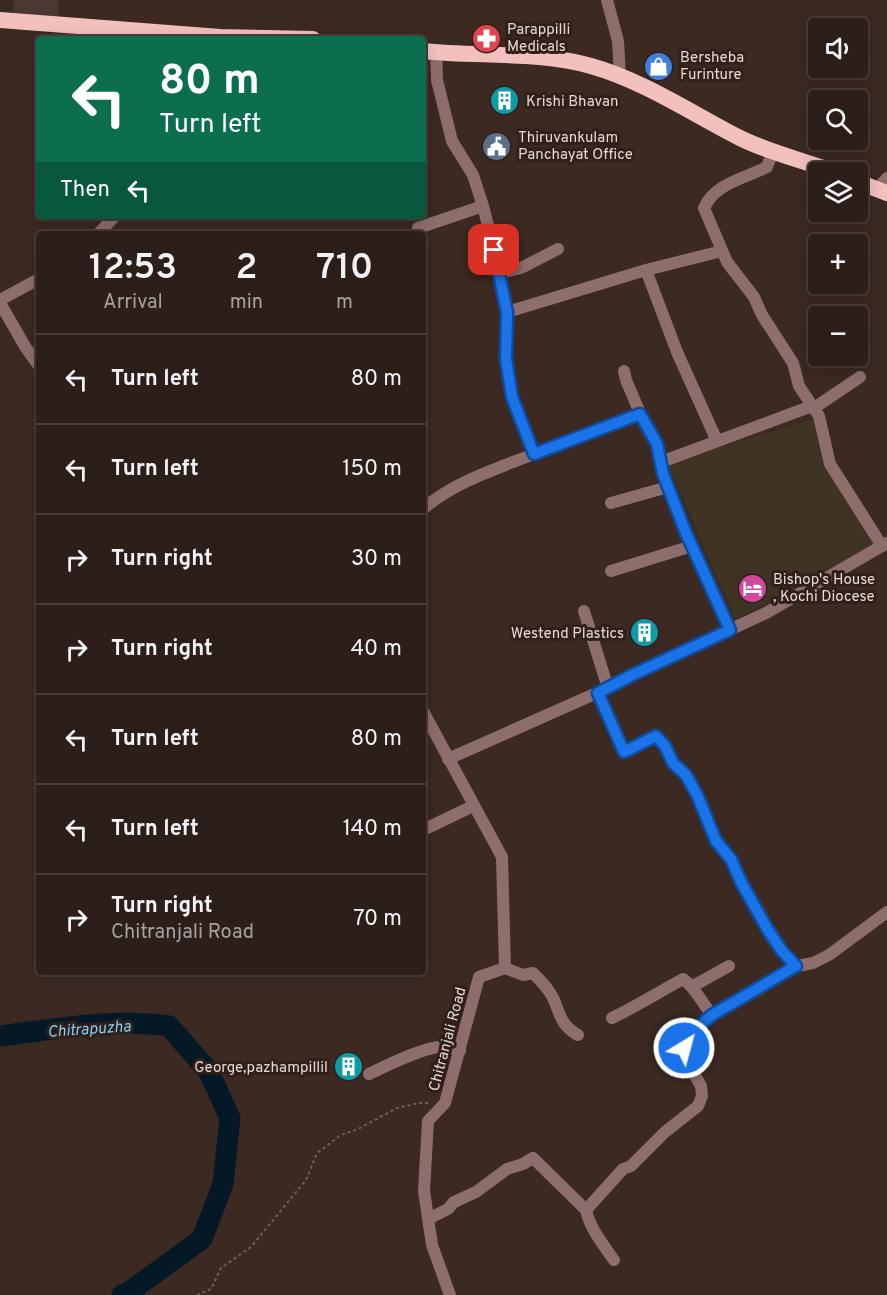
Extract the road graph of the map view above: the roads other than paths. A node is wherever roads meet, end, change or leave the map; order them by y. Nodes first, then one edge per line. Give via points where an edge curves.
1 (607, 0) edge
2 (0, 20) edge
3 (124, 35) edge
4 (172, 36) edge
5 (430, 52) edge
6 (620, 76) junction
7 (774, 152) junction
8 (808, 162) edge
9 (868, 184) edge
10 (883, 187) edge
11 (483, 206) junction
12 (112, 219) edge
13 (418, 228) dead end
14 (101, 231) edge
15 (558, 249) dead end
16 (722, 251) junction
17 (646, 270) junction
18 (500, 273) junction
19 (35, 281) dead end
20 (0, 302) edge
21 (507, 312) junction
22 (36, 362) edge
23 (624, 371) dead end
24 (860, 377) dead end
25 (813, 407) junction
26 (640, 414) junction
27 (717, 441) junction
28 (534, 454) junction
29 (661, 462) junction
30 (668, 487) junction
31 (611, 503) dead end
32 (426, 506) edge
33 (884, 544) edge
34 (692, 546) junction
35 (610, 571) dead end
36 (584, 611) dead end
37 (730, 630) junction
38 (603, 691) junction
39 (428, 730) edge
40 (448, 759) junction
41 (473, 806) junction
42 (426, 829) edge
43 (887, 912) edge
44 (729, 966) dead end
45 (796, 966) junction
46 (505, 968) junction
47 (693, 986) junction
48 (712, 1015) junction
49 (612, 1018) dead end
50 (578, 1035) dead end
51 (460, 1051) junction
52 (369, 1074) dead end
53 (586, 1210) junction
54 (428, 1219) junction
55 (614, 1260) dead end
56 (450, 1295) edge

1 - 6 street via 618,41
2 - 3 highway
3 - 4 highway
5 - 6 highway via 572,61
5 - 11 street via 452,141 472,175
6 - 7 highway
7 - 8 highway
7 - 16 street via 766,167 727,183 707,200 704,208
9 - 10 highway
11 - 13 street
11 - 18 street
12 - 14 street
15 - 18 street via 521,268
16 - 17 street
16 - 25 street via 793,363 799,386
17 - 21 street
17 - 27 street
18 - 21 street
19 - 20 street
20 - 22 street
21 - 28 street via 506,359 512,397
23 - 26 street
24 - 25 street
25 - 27 street
25 - 33 street via 819,416 830,464
26 - 28 street
26 - 29 street via 657,444
27 - 29 street
28 - 32 street via 439,495
29 - 30 street
30 - 31 street
30 - 34 street
33 - 37 street
34 - 35 street
34 - 37 street
36 - 38 street
37 - 38 street
38 - 40 street
38 - 45 street via 624,752 656,736 686,775 716,841 731,859 768,930
39 - 40 street
40 - 41 street
41 - 42 street
41 - 46 street via 502,857
43 - 45 street via 829,955
44 - 47 street
45 - 48 street
46 - 50 street via 523,975 533,974 554,998 559,1017
46 - 51 street, Chitranjali Road via 479,977
47 - 48 street
47 - 49 street via 683,979
48 - 53 street via 689,1035 684,1048 701,1086 698,1106 623,1169
51 - 52 street via 444,1046 423,1051
51 - 54 street, Chitranjali Road via 445,1103 428,1121 424,1191
53 - 54 street via 533,1158 507,1169
53 - 55 street via 591,1226
54 - 56 street, Chitranjali Road via 432,1245

